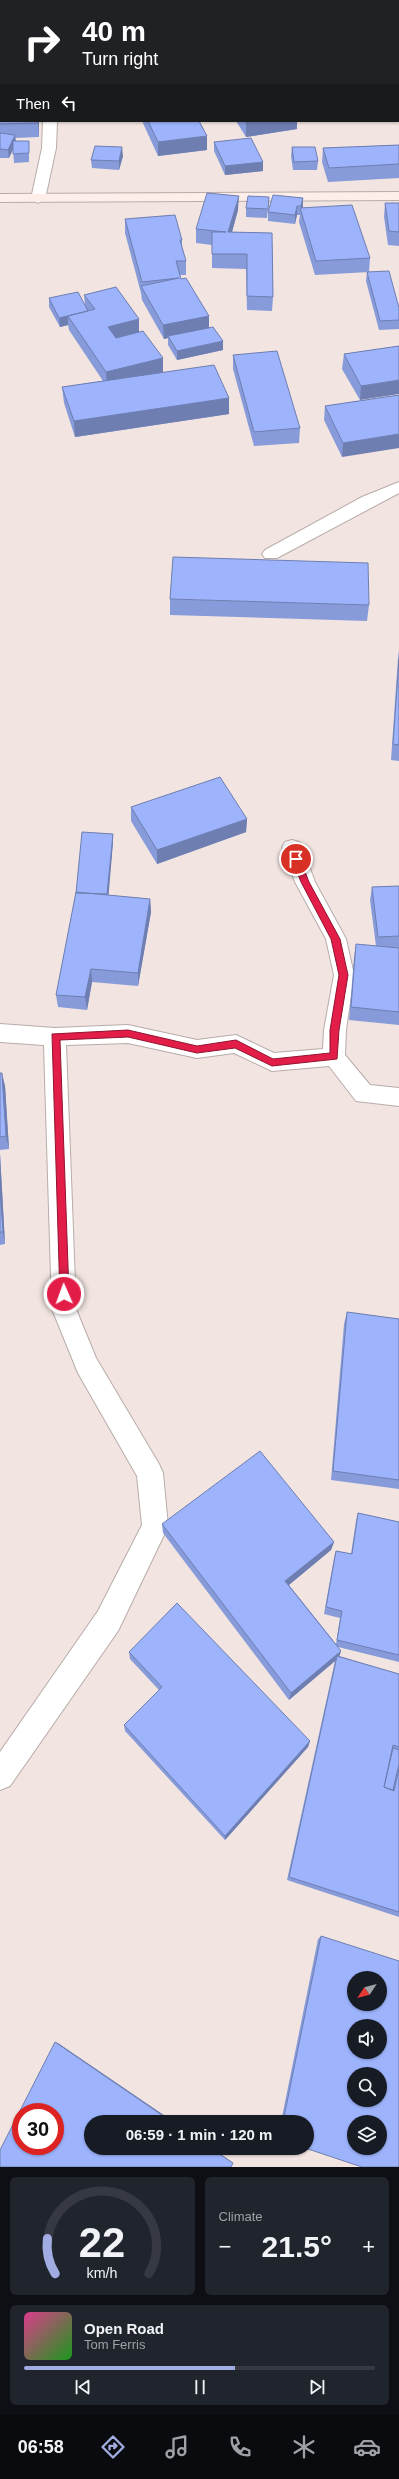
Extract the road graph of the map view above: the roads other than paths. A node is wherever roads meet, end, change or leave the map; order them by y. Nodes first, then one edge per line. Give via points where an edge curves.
1 (50, 122) edge
2 (399, 196) edge
3 (0, 198) edge
4 (38, 199) junction
5 (399, 487) edge
6 (271, 554) dead end
7 (292, 847) dead end
8 (0, 1033) edge
9 (55, 1037) junction
10 (334, 1056) junction
11 (399, 1098) edge
12 (0, 1776) edge

1 - 4 street via 49,148
2 - 4 street
3 - 4 street
5 - 6 street
7 - 10 street via 305,882 336,939 344,975 335,1030
8 - 9 street
9 - 10 street via 128,1034 197,1049 236,1044 272,1062
9 - 12 street via 64,1309 86,1365 150,1473 155,1526 108,1621
10 - 11 street via 364,1094

